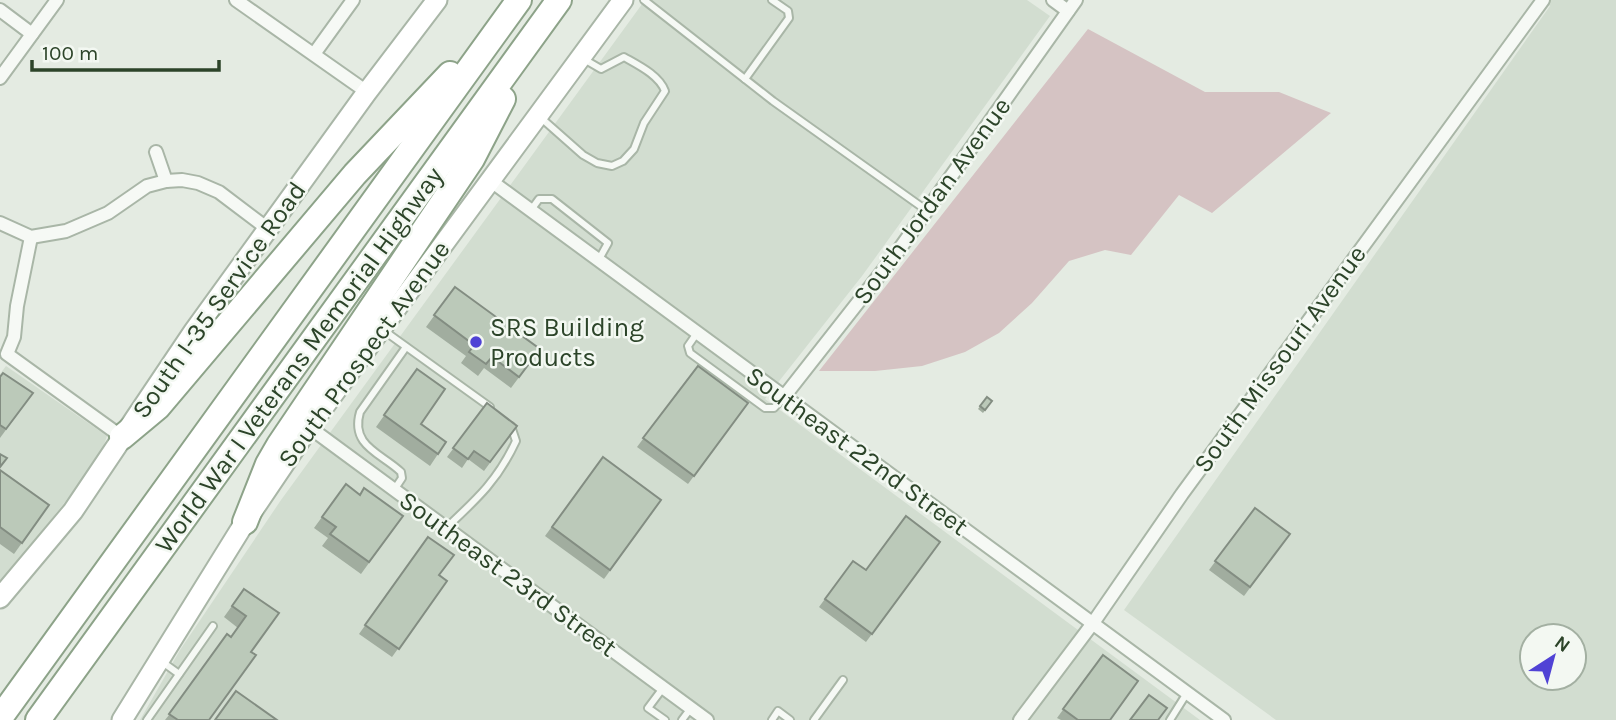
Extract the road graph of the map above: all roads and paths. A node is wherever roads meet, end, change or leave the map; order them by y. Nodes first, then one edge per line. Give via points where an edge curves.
1 (57, 0) edge
2 (236, 0) edge
3 (353, 0) edge
4 (438, 0) edge
5 (559, 0) edge
6 (623, 0) edge
7 (645, 0) edge
8 (772, 0) edge
9 (1053, 0) edge
10 (1543, 0) edge
11 (517, 3) edge
12 (1072, 5) edge
13 (0, 10) edge
14 (540, 28) junction
15 (32, 34) junction
16 (314, 54) junction
17 (581, 58) junction
18 (0, 78) edge
19 (745, 79) junction
20 (367, 92) junction
21 (538, 116) junction
22 (156, 152) dead end
23 (166, 181) junction
24 (491, 181) junction
25 (531, 210) junction
26 (927, 210) junction
27 (0, 223) edge
28 (268, 229) junction
29 (30, 237) junction
30 (598, 261) junction
31 (381, 329) junction
32 (696, 333) junction
33 (406, 346) junction
34 (783, 398) junction
35 (495, 411) edge
36 (504, 417) edge
37 (309, 427) junction
38 (122, 437) junction
39 (394, 491) junction
40 (245, 522) junction
41 (446, 528) junction
42 (2, 591) edge
43 (1093, 623) junction
44 (213, 626) dead end
45 (159, 660) junction
46 (179, 674) junction
47 (843, 680) dead end
48 (663, 688) junction
49 (1187, 693) junction
50 (691, 708) junction
51 (0, 718) edge
52 (38, 720) edge
53 (122, 720) edge
54 (147, 720) edge
55 (665, 720) edge
56 (682, 720) edge
57 (707, 720) edge
58 (772, 720) edge
59 (790, 720) edge
60 (814, 720) edge
61 (1020, 720) edge
62 (1170, 720) edge
63 (1224, 720) edge

1 - 15 street
2 - 16 street
3 - 16 street
4 - 20 main road, South I-35 Service Road
5 - 14 highway, World War I Veterans Memorial Highway
6 - 17 main road, South Prospect Avenue
7 - 19 lane
8 - 19 lane via 788,11 789,19
9 - 12 street
10 - 43 street, South Missouri Avenue via 1189,483
11 - 38 highway via 355,174 158,407
11 - 51 highway, World War I Veterans Memorial Highway
12 - 26 street, South Jordan Avenue
13 - 15 street
14 - 40 highway via 472,159 274,454
14 - 52 highway, World War I Veterans Memorial Highway
15 - 18 street
16 - 20 street
17 - 21 main road, South Prospect Avenue
17 - 21 lane via 601,69 624,57 664,87 634,149 612,166 597,163
19 - 26 lane
20 - 28 main road, South I-35 Service Road
21 - 24 main road, South Prospect Avenue
22 - 23 street
23 - 28 street via 198,183 219,192
23 - 29 street via 148,186 88,223
24 - 25 street, Southeast 22nd Street
24 - 31 main road, South Prospect Avenue
25 - 30 street, Southeast 22nd Street
25 - 30 lane via 539,199 552,198 602,236 608,243
26 - 34 street, South Jordan Avenue
27 - 29 street
28 - 38 main road, South I-35 Service Road
29 - 38 street via 14,337 7,354
30 - 32 street, Southeast 22nd Street
31 - 33 lane
31 - 37 main road, South Prospect Avenue
32 - 34 street, Southeast 22nd Street
32 - 34 lane via 688,346 690,353 765,408 774,408
33 - 35 lane
33 - 39 lane via 357,422 365,444 401,472
34 - 43 street, Southeast 22nd Street
36 - 41 lane via 516,441 506,461 489,487
37 - 39 street, Southeast 23rd Street
37 - 40 main road, South Prospect Avenue
38 - 42 main road, South I-35 Service Road via 73,511
39 - 41 street, Southeast 23rd Street
40 - 45 main road, South Prospect Avenue
41 - 48 street, Southeast 23rd Street
43 - 49 street, Southeast 22nd Street
43 - 61 street, South Missouri Avenue
44 - 46 lane
45 - 46 lane
45 - 53 main road, South Prospect Avenue
46 - 54 lane
47 - 60 lane
48 - 50 street, Southeast 23rd Street
48 - 55 lane via 649,708
49 - 62 lane
49 - 63 street, Southeast 22nd Street
50 - 56 lane
50 - 57 street, Southeast 23rd Street
58 - 59 lane via 778,711

